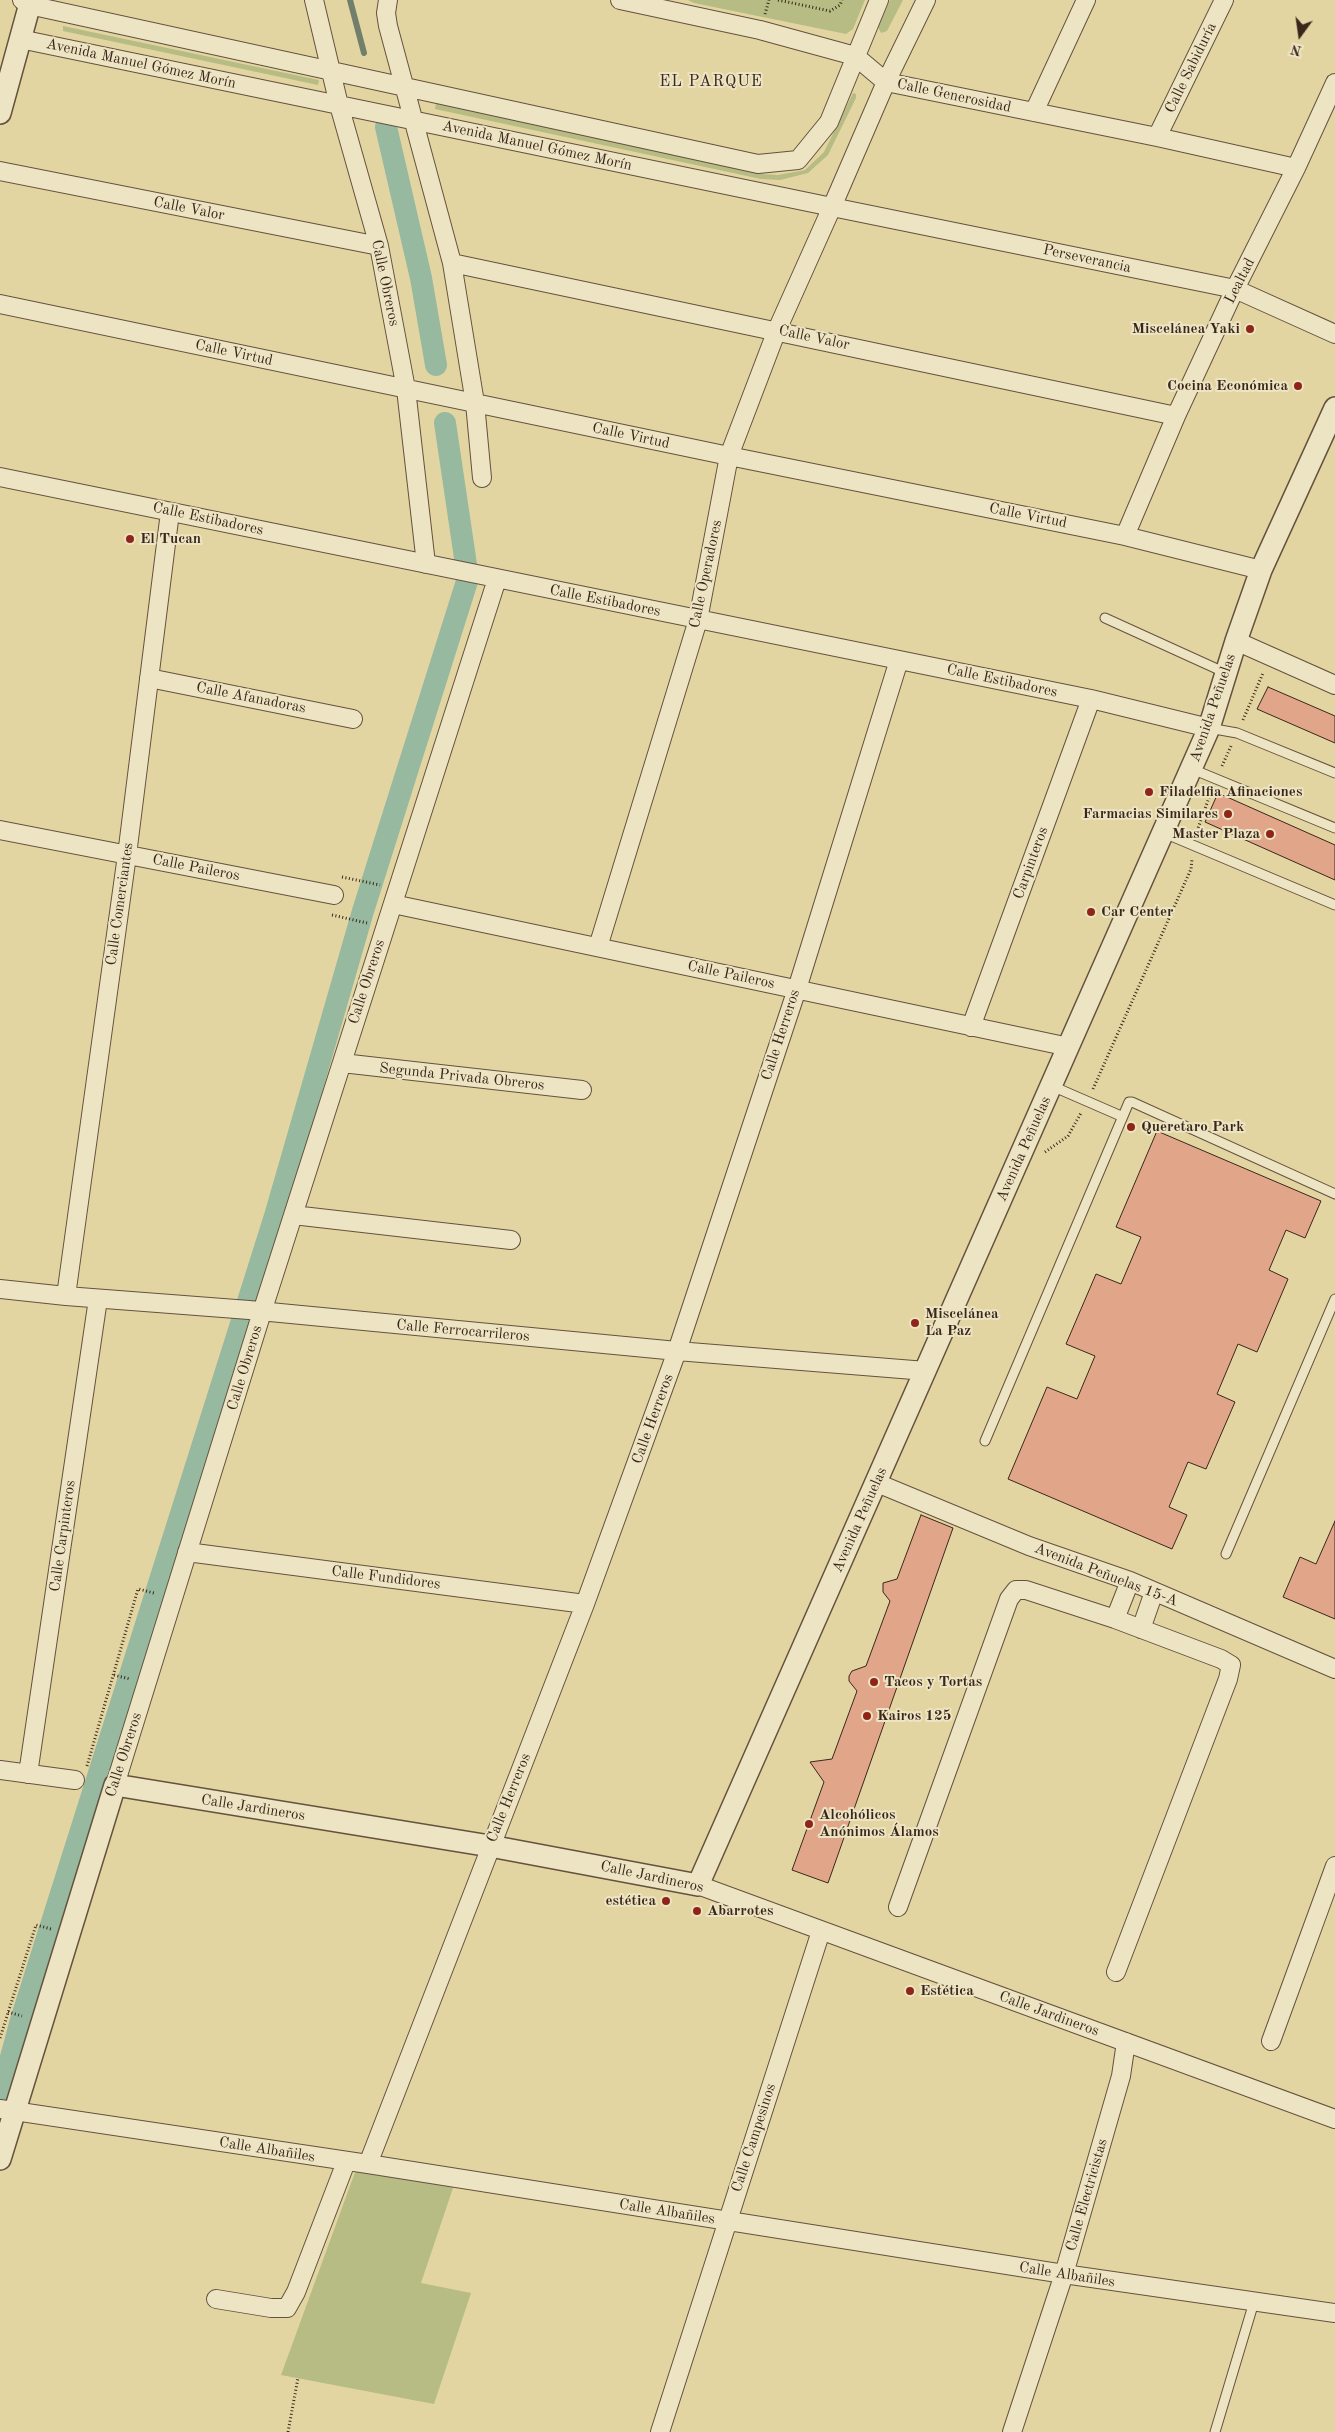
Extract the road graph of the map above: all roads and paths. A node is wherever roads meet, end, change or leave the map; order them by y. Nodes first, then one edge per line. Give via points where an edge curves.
1 (314, 0) edge
2 (388, 0) edge
3 (620, 0) edge
4 (778, 0) edge
5 (842, 0) edge
6 (879, 0) edge
7 (926, 0) edge
8 (1086, 0) edge
9 (1224, 0) edge
10 (27, 2) edge
11 (671, 5) edge
12 (20, 39) junction
13 (855, 56) junction
14 (330, 70) junction
15 (886, 82) junction
16 (1335, 83) edge
17 (405, 86) junction
18 (339, 105) junction
19 (0, 112) edge
20 (1034, 112) junction
21 (415, 121) junction
22 (1157, 137) junction
23 (1296, 168) junction
24 (0, 171) edge
25 (832, 207) junction
26 (379, 246) junction
27 (452, 263) junction
28 (1235, 289) junction
29 (0, 304) edge
30 (777, 330) junction
31 (1335, 334) edge
32 (406, 389) junction
33 (475, 404) junction
34 (1335, 408) edge
35 (1176, 416) junction
36 (729, 456) junction
37 (0, 477) edge
38 (482, 478) dead end
39 (170, 512) junction
40 (1125, 536) junction
41 (426, 564) junction
42 (1261, 570) junction
43 (493, 578) junction
44 (1105, 618) dead end
45 (698, 620) junction
46 (1236, 641) junction
47 (1270, 656) junction
48 (899, 660) junction
49 (1226, 673) junction
50 (149, 678) junction
51 (1335, 685) edge
52 (1090, 699) junction
53 (353, 719) dead end
54 (1209, 728) junction
55 (1237, 733) junction
56 (1192, 769) junction
57 (1335, 773) edge
58 (1216, 780) junction
59 (1335, 828) edge
60 (0, 830) edge
61 (1164, 833) junction
62 (1194, 846) junction
63 (128, 855) junction
64 (354, 879) dead end
65 (379, 885) dead end
66 (334, 895) dead end
67 (393, 904) junction
68 (1335, 905) edge
69 (330, 915) dead end
70 (368, 923) dead end
71 (598, 947) junction
72 (797, 989) junction
73 (971, 1027) junction
74 (1069, 1047) junction
75 (342, 1063) junction
76 (1052, 1086) junction
77 (582, 1090) dead end
78 (1087, 1102) junction
79 (1121, 1116) junction
80 (1044, 1153) dead end
81 (1335, 1194) edge
82 (293, 1216) junction
83 (510, 1240) dead end
84 (0, 1289) edge
85 (66, 1296) junction
86 (98, 1299) junction
87 (1335, 1299) edge
88 (256, 1311) junction
89 (678, 1351) junction
90 (926, 1370) junction
91 (985, 1441) dead end
92 (877, 1483) junction
93 (187, 1552) junction
94 (1226, 1554) dead end
95 (1130, 1582) junction
96 (147, 1591) dead end
97 (1154, 1592) junction
98 (585, 1604) junction
99 (1116, 1619) junction
100 (1141, 1629) junction
101 (1335, 1669) edge
102 (114, 1675) junction
103 (124, 1677) dead end
104 (0, 1770) edge
105 (28, 1774) junction
106 (75, 1780) joint
107 (115, 1785) junction
108 (490, 1846) junction
109 (1335, 1866) edge
110 (698, 1885) junction
111 (898, 1907) dead end
112 (46, 1927) dead end
113 (822, 1931) junction
114 (1116, 1972) dead end
115 (8, 2012) junction
116 (18, 2015) dead end
117 (0, 2038) edge
118 (1271, 2041) dead end
119 (1126, 2042) junction
120 (6, 2110) edge
121 (1335, 2119) edge
122 (0, 2159) edge
123 (346, 2162) junction
124 (368, 2164) junction
125 (727, 2221) junction
126 (1064, 2274) junction
127 (216, 2299) dead end
128 (1254, 2302) junction
129 (1335, 2314) edge
130 (298, 2378) dead end
131 (288, 2432) edge
132 (660, 2432) edge
133 (1012, 2432) edge
134 (1215, 2432) edge

1 - 14 street, Calle Obreros
2 - 17 street via 388,26
3 - 11 street, Calle Generosidad
4 - 5 path via 830,10 840,5
6 - 13 street, Avenida Manuel Gómez Morín
7 - 15 street
8 - 20 street
9 - 22 street, Calle Sabiduría
10 - 12 street
10 - 14 street, Avenida Manuel Gómez Morín
11 - 13 street, Calle Generosidad
12 - 18 street, Avenida Manuel Gómez Morín
12 - 19 street
13 - 15 street, Calle Generosidad
13 - 17 street, Avenida Manuel Gómez Morín via 829,122 798,160 758,164
14 - 17 street, Avenida Manuel Gómez Morín
14 - 18 street, Calle Obreros
15 - 20 street, Calle Generosidad
15 - 25 street
16 - 23 street, Lealtad
17 - 21 street
18 - 21 street, Avenida Manuel Gómez Morín
18 - 26 street, Calle Obreros
20 - 22 street, Calle Generosidad
21 - 25 street, Avenida Manuel Gómez Morín
21 - 27 street
22 - 23 street, Calle Generosidad
23 - 28 street, Lealtad
24 - 26 street, Calle Valor
25 - 28 street, Perseverancia
25 - 30 street, Calle Operadores
26 - 32 street, Calle Obreros
27 - 30 street, Calle Valor
27 - 33 street
28 - 31 street, Perseverancia
28 - 35 street, Lealtad
29 - 32 street, Calle Virtud
30 - 35 street, Calle Valor
30 - 36 street, Calle Operadores
32 - 33 street, Calle Virtud
32 - 41 street, Calle Obreros
33 - 36 street, Calle Virtud
33 - 38 street
34 - 42 street, Avenida Peñuelas
35 - 40 street, Lealtad
36 - 40 street, Calle Virtud
36 - 45 street, Calle Operadores
37 - 39 street, Calle Estibadores
39 - 41 street, Calle Estibadores
39 - 50 street, Calle Comerciantes
40 - 42 street, Calle Virtud
41 - 43 street, Calle Estibadores
42 - 46 street, Avenida Peñuelas
43 - 45 street, Calle Estibadores
43 - 67 street, Calle Obreros
44 - 49 lane
45 - 48 street, Calle Estibadores
45 - 71 street, Calle Operadores
46 - 47 street
46 - 49 street, Avenida Peñuelas
47 - 51 street
47 - 55 path
48 - 52 street, Calle Estibadores
48 - 72 street, Calle Herreros
49 - 54 street, Avenida Peñuelas
50 - 53 street, Calle Afanadoras
50 - 63 street, Calle Comerciantes
52 - 54 street, Calle Estibadores
52 - 73 street, Carpinteros
54 - 55 lane
54 - 56 street, Avenida Peñuelas
55 - 57 lane
55 - 58 path
56 - 58 lane
56 - 61 street, Avenida Peñuelas
58 - 59 lane
58 - 62 path via 1199,822
60 - 63 street, Calle Paileros
61 - 62 lane
61 - 74 street, Avenida Peñuelas
62 - 68 lane
62 - 78 path via 1191,869
63 - 66 street, Calle Paileros
63 - 85 street, Calle Comerciantes
64 - 65 path
67 - 71 street, Calle Paileros
67 - 75 street, Calle Obreros
69 - 70 path
71 - 72 street, Calle Paileros
72 - 73 street, Calle Paileros
72 - 89 street, Calle Herreros
73 - 74 street, Calle Paileros
74 - 76 street, Avenida Peñuelas
75 - 77 street, Segunda Privada Obreros
75 - 82 street, Calle Obreros
76 - 78 lane
76 - 90 street, Avenida Peñuelas
78 - 79 lane
78 - 80 path via 1068,1136
79 - 81 lane via 1126,1105 1132,1102
79 - 91 lane
82 - 83 street
82 - 88 street, Calle Obreros
84 - 85 street, Calle Ferrocarrileros
85 - 86 street, Calle Ferrocarrileros
86 - 88 street, Calle Ferrocarrileros
86 - 105 street, Calle Carpinteros
87 - 94 lane
88 - 89 street, Calle Ferrocarrileros
88 - 93 street, Calle Obreros
89 - 90 street, Calle Ferrocarrileros
89 - 98 street, Calle Herreros
90 - 92 street, Avenida Peñuelas
92 - 95 street, Avenida Peñuelas 15-A via 1029,1546
92 - 110 street, Avenida Peñuelas
93 - 98 street, Calle Fundidores
93 - 107 street, Calle Obreros
95 - 97 street, Avenida Peñuelas 15-A
95 - 99 street
96 - 102 path via 138,1589
97 - 100 street
97 - 101 street, Avenida Peñuelas 15-A
98 - 108 street, Calle Herreros
99 - 100 street
99 - 111 street via 1026,1590 1016,1590 1009,1599
100 - 114 street via 1231,1665
102 - 103 path
102 - 106 path via 86,1767
104 - 105 street
105 - 106 street
107 - 108 street, Calle Jardineros
107 - 120 street, Calle Obreros
108 - 110 street, Calle Jardineros
108 - 124 street, Calle Herreros
109 - 118 street
110 - 113 street, Calle Jardineros
112 - 115 path via 36,1925
113 - 119 street, Calle Jardineros
113 - 125 street, Calle Campesinos
115 - 116 path
115 - 117 path
119 - 121 street, Calle Jardineros
119 - 126 street, Calle Electricistas via 1122,2076
120 - 122 street, Calle Obreros
120 - 123 street, Calle Albañiles
123 - 124 street, Calle Albañiles
123 - 127 street via 287,2308
124 - 125 street, Calle Albañiles
125 - 126 street, Calle Albañiles
125 - 132 street, Calle Campesinos
126 - 128 street, Calle Albañiles
126 - 133 street, Calle Electricistas
128 - 129 street, Calle Albañiles
128 - 134 lane
130 - 131 path

